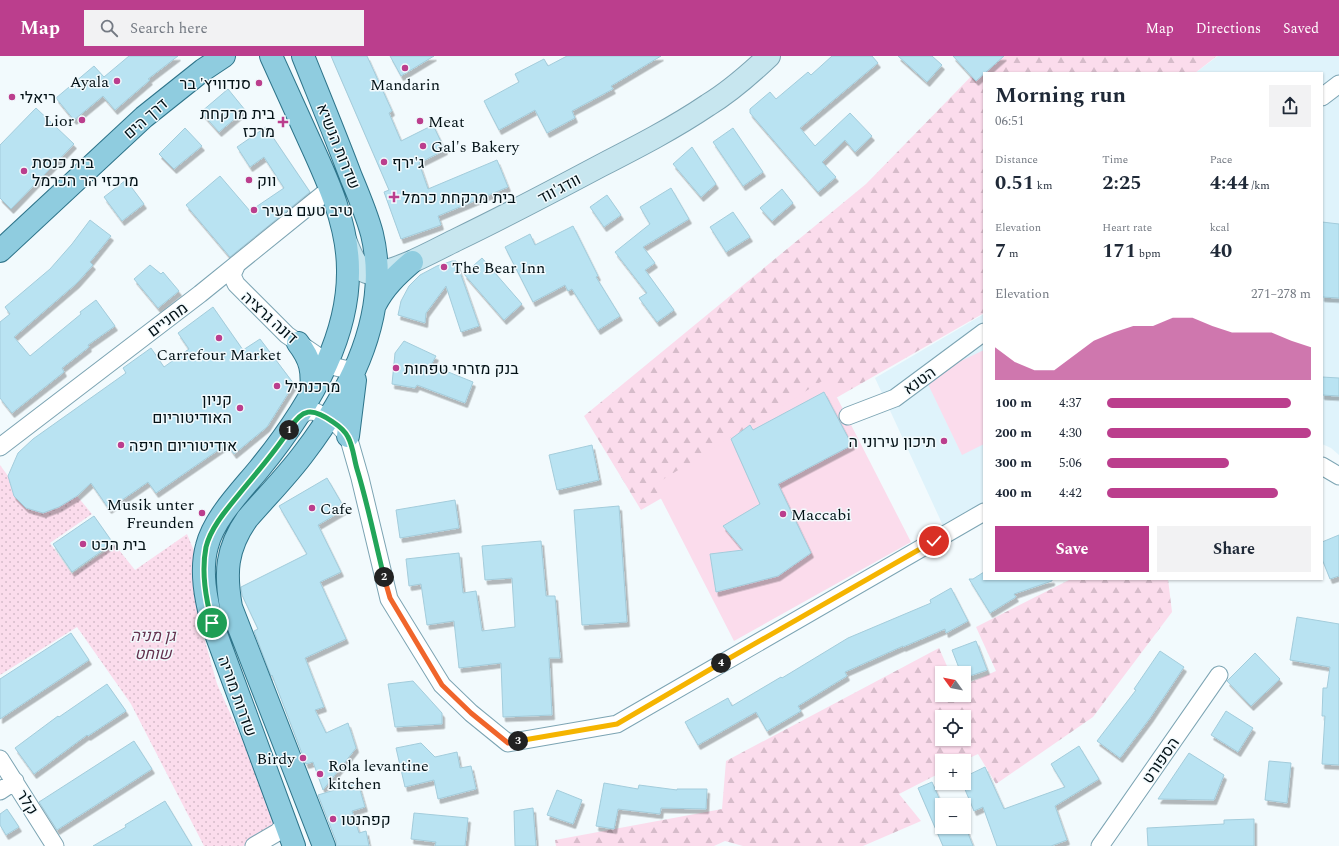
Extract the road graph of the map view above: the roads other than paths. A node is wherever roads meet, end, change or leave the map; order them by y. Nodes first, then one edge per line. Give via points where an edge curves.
1 (224, 56) edge
2 (303, 56) edge
3 (769, 56) edge
4 (270, 57) edge
5 (1339, 84) edge
6 (1323, 96) edge
7 (331, 188) junction
8 (346, 242) junction
9 (0, 251) edge
10 (412, 262) junction
11 (237, 264) junction
12 (377, 272) junction
13 (240, 289) junction
14 (200, 294) junction
15 (375, 306) junction
16 (983, 333) edge
17 (298, 343) junction
18 (327, 362) junction
19 (358, 365) junction
20 (311, 393) junction
21 (848, 416) dead end
22 (329, 418) junction
23 (295, 419) junction
24 (348, 436) junction
25 (0, 447) edge
26 (1323, 467) edge
27 (1339, 476) edge
28 (983, 513) edge
29 (1219, 675) dead end
30 (0, 759) edge
31 (14, 781) junction
32 (0, 791) edge
33 (285, 824) junction
34 (55, 846) edge
35 (254, 846) edge
36 (294, 846) edge
37 (324, 846) edge
38 (1100, 846) edge

1 - 9 main road, דרך הים via 144,117
2 - 12 main road, שדרות הנשיא via 366,216
3 - 10 street, וודג'ווד via 738,85 674,127 508,215
4 - 7 main road, שדרות הנשיא
5 - 6 street
7 - 8 main road, שדרות הנשיא
7 - 11 street, מחניים
8 - 12 street via 358,265 370,273
8 - 18 main road, שדרות הנשיא via 346,301 337,340
10 - 12 street, וודג'ווד
10 - 15 main road via 397,274
11 - 13 street via 233,278
11 - 14 street, מחניים
12 - 15 main road, שדרות הנשיא
13 - 14 street, דונה גרציה via 220,286
13 - 17 street, דונה גרציה
14 - 25 street, מחניים
15 - 19 main road, שדרות הנשיא via 367,342
16 - 21 street, הטנא via 895,398
17 - 18 street, דונה גרציה
17 - 20 main road via 309,362 312,375
18 - 19 street, דונה גרציה via 344,369
18 - 20 main road, שדרות מוריה
19 - 22 main road, שדרות הנשיא
19 - 24 main road
20 - 23 main road, שדרות מוריה
22 - 23 street via 311,411
22 - 24 street
22 - 37 main road, שדרות מוריה via 304,453 238,531 229,556 227,573 231,607
23 - 33 main road, שדרות מוריה via 273,452 223,514 206,546 204,560 206,598 212,623
24 - 28 street via 390,598 442,685 508,743 617,724
26 - 27 street
29 - 38 street, הספורט
30 - 31 street, קלר
31 - 32 street
31 - 34 street, קלר
33 - 35 street via 278,832
33 - 36 main road, שדרות מוריה

